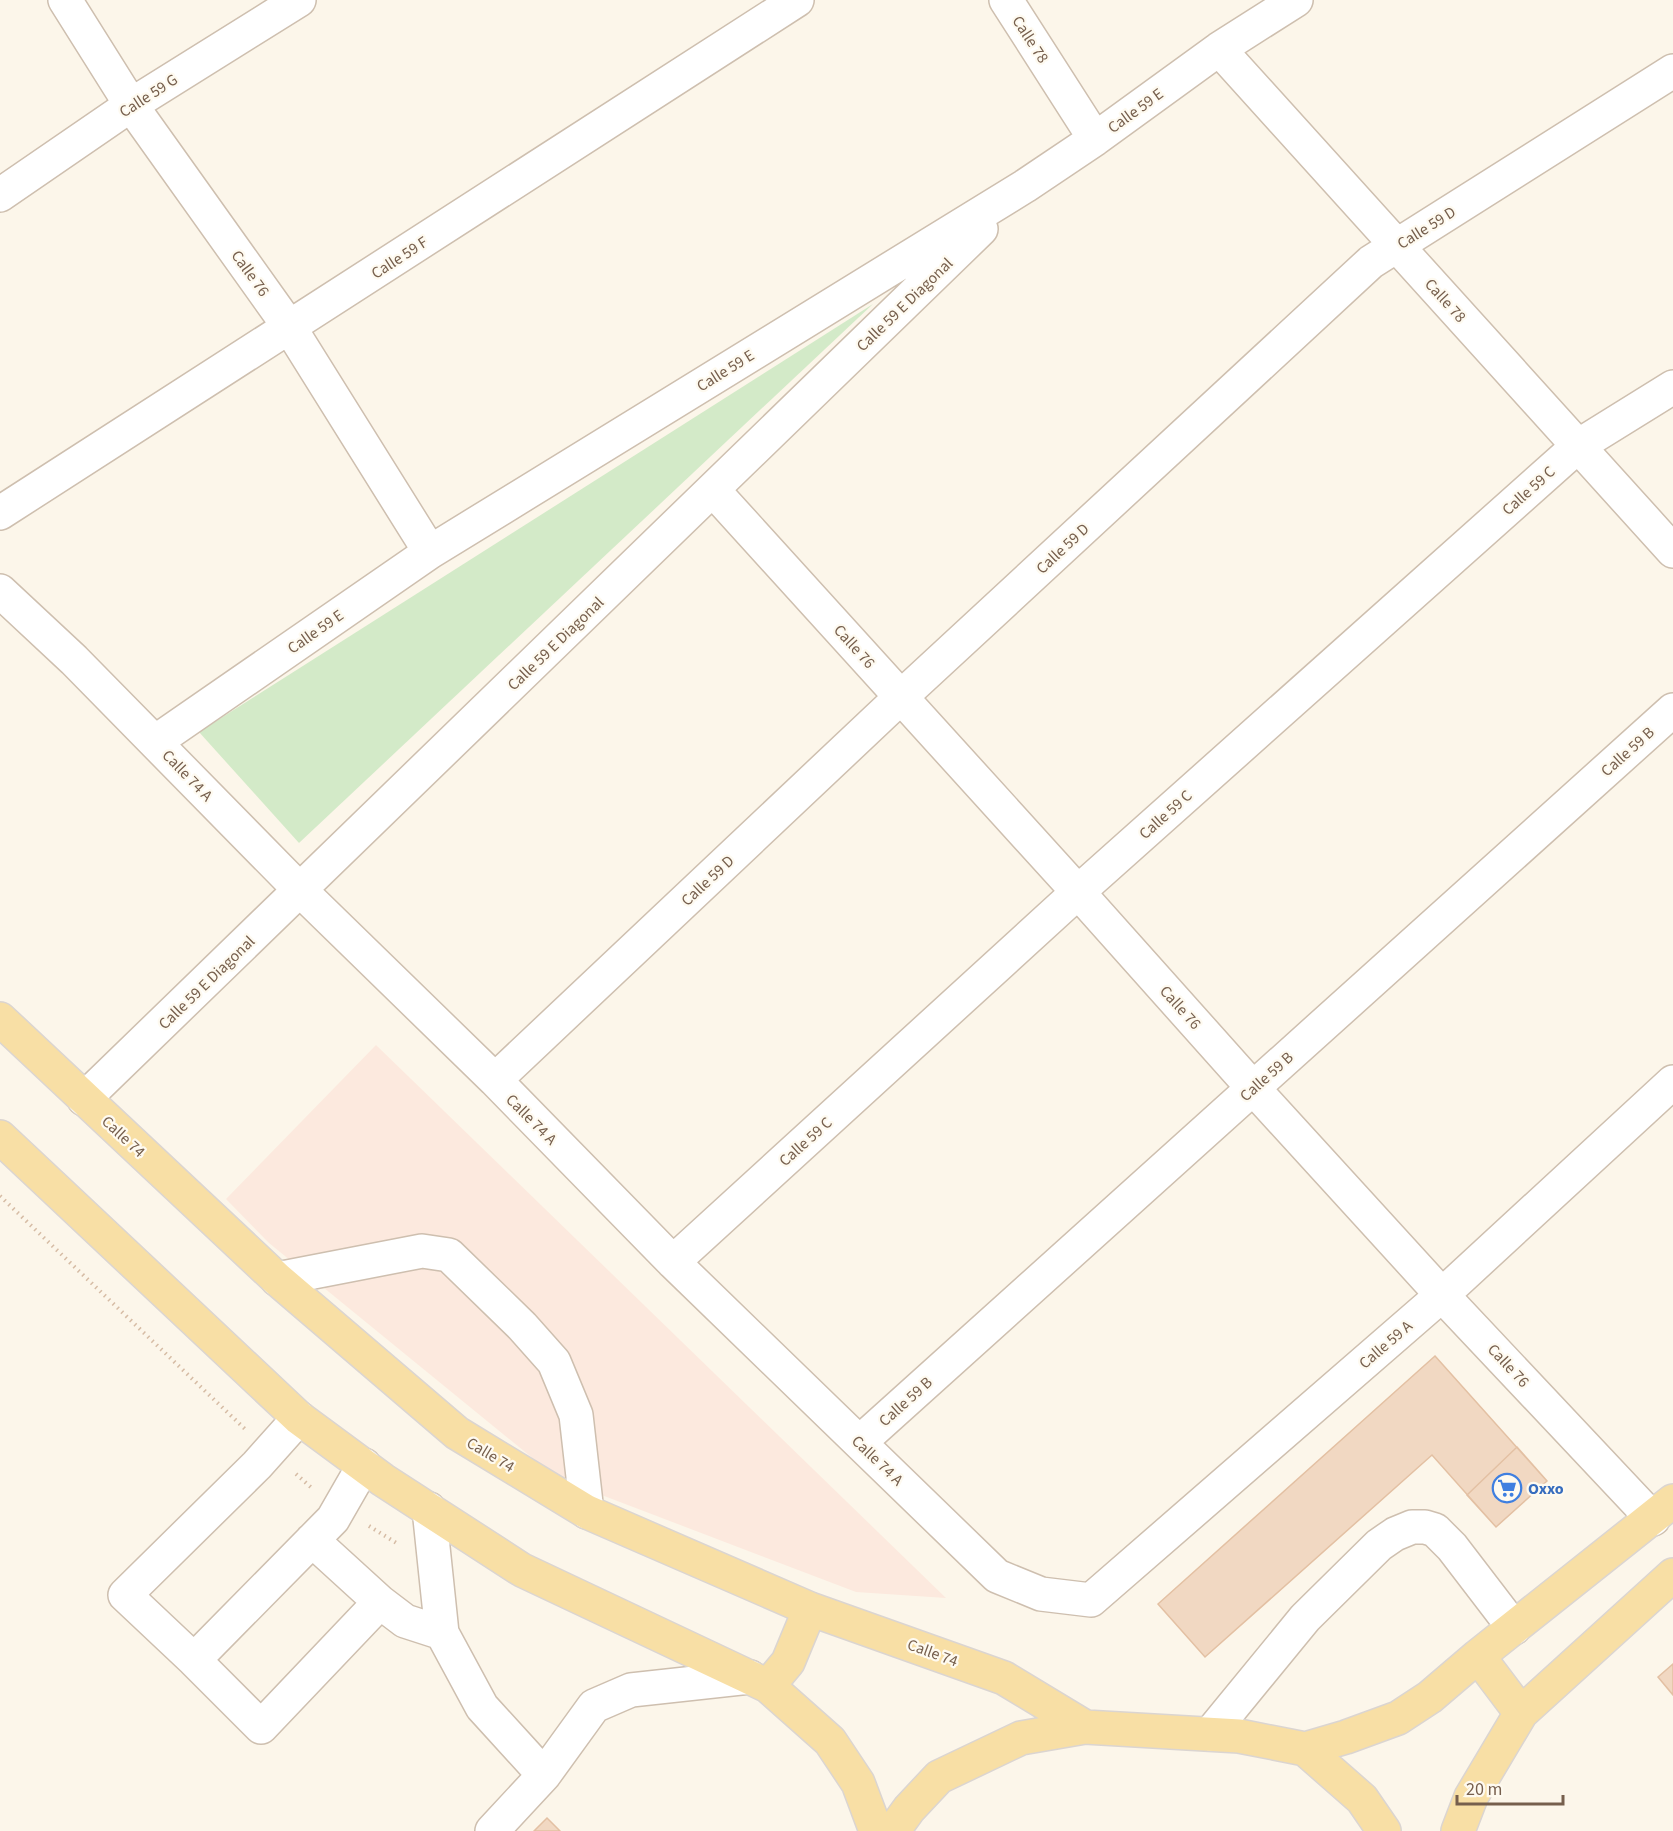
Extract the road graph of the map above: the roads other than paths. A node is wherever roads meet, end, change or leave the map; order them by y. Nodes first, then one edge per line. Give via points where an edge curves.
1 (65, 0) edge
2 (298, 0) edge
3 (797, 0) edge
4 (1006, 0) edge
5 (1296, 0) edge
6 (1219, 49) junction
7 (1673, 71) edge
8 (131, 105) junction
9 (1095, 139) junction
10 (1025, 186) junction
11 (0, 195) edge
12 (1397, 245) junction
13 (290, 328) junction
14 (1673, 387) edge
15 (1578, 446) junction
16 (713, 490) junction
17 (0, 513) edge
18 (430, 552) junction
19 (1673, 552) edge
20 (0, 591) edge
21 (902, 696) junction
22 (1673, 710) edge
23 (155, 742) junction
24 (301, 891) junction
25 (1078, 891) junction
26 (0, 1019) edge
27 (495, 1080) junction
28 (1673, 1082) edge
29 (1253, 1088) junction
30 (84, 1099) junction
31 (0, 1137) edge
32 (673, 1262) junction
33 (277, 1279) junction
34 (1442, 1295) junction
35 (299, 1418) junction
36 (860, 1442) junction
37 (364, 1466) junction
38 (429, 1509) junction
39 (1663, 1510) edge
40 (588, 1512) junction
41 (312, 1540) junction
42 (1673, 1575) edge
43 (1091, 1600) joint
44 (380, 1602) junction
45 (810, 1609) junction
46 (1514, 1628) junction
47 (442, 1633) junction
48 (1478, 1656) junction
49 (194, 1660) junction
50 (759, 1681) junction
51 (1521, 1713) junction
52 (1085, 1727) junction
53 (1210, 1734) junction
54 (1305, 1749) junction
55 (544, 1774) junction
56 (492, 1831) edge
57 (876, 1831) edge
58 (893, 1831) edge
59 (1384, 1831) edge
60 (1458, 1831) edge

1 - 8 street, Calle 76
2 - 8 street, Calle 59 G
3 - 13 street, Calle 59 F
4 - 9 street, Calle 78
5 - 6 street, Calle 59 E
6 - 9 street, Calle 59 E
6 - 12 street, Calle 78
7 - 12 street, Calle 59 D
8 - 11 street, Calle 59 G
8 - 13 street, Calle 76
9 - 10 street, Calle 59 E
10 - 16 street, Calle 59 E Diagonal
10 - 18 street, Calle 59 E
12 - 15 street, Calle 78
12 - 21 street, Calle 59 D via 1371,262
13 - 17 street, Calle 59 F
13 - 18 street, Calle 76
14 - 15 street, Calle 59 C
15 - 19 street, Calle 78
15 - 25 street, Calle 59 C
16 - 21 street, Calle 76
16 - 24 street, Calle 59 E Diagonal
18 - 23 street, Calle 59 E
20 - 23 street, Calle 74 A
21 - 25 street, Calle 76
21 - 27 street, Calle 59 D
22 - 29 street, Calle 59 B
23 - 24 street, Calle 74 A
24 - 27 street, Calle 74 A
24 - 30 street, Calle 59 E Diagonal
25 - 29 street, Calle 76
25 - 32 street, Calle 59 C
26 - 30 main road, Calle 74
27 - 32 street, Calle 74 A
28 - 34 street, Calle 59 A
29 - 34 street, Calle 76
29 - 36 street, Calle 59 B
30 - 33 main road, Calle 74
31 - 35 main road
32 - 36 street, Calle 74 A
33 - 40 main road, Calle 74 via 457,1433
33 - 40 street via 422,1251 449,1255 554,1362 576,1415
34 - 39 street, Calle 76
34 - 43 street, Calle 59 A
35 - 37 main road
35 - 49 street via 125,1595
36 - 43 street, Calle 74 A via 997,1576 1041,1593
37 - 38 main road
37 - 41 street via 333,1519
38 - 47 street
38 - 50 main road via 522,1570
39 - 46 main road
40 - 45 main road, Calle 74
41 - 44 street
41 - 49 street
42 - 51 main road
44 - 47 street via 405,1621
44 - 49 street via 261,1727
45 - 50 main road via 788,1662
45 - 52 main road, Calle 74 via 1004,1678
46 - 48 main road
46 - 53 street via 1435,1530 1412,1527 1379,1545 1305,1618
47 - 55 street via 482,1707
48 - 51 main road
48 - 54 main road via 1430,1697 1398,1718
50 - 55 street via 631,1690 594,1706
50 - 57 main road via 830,1741 858,1783
51 - 60 main road via 1471,1797
52 - 53 main road
52 - 58 main road via 1021,1738 939,1777
53 - 54 main road
54 - 59 main road via 1362,1799
55 - 56 street

